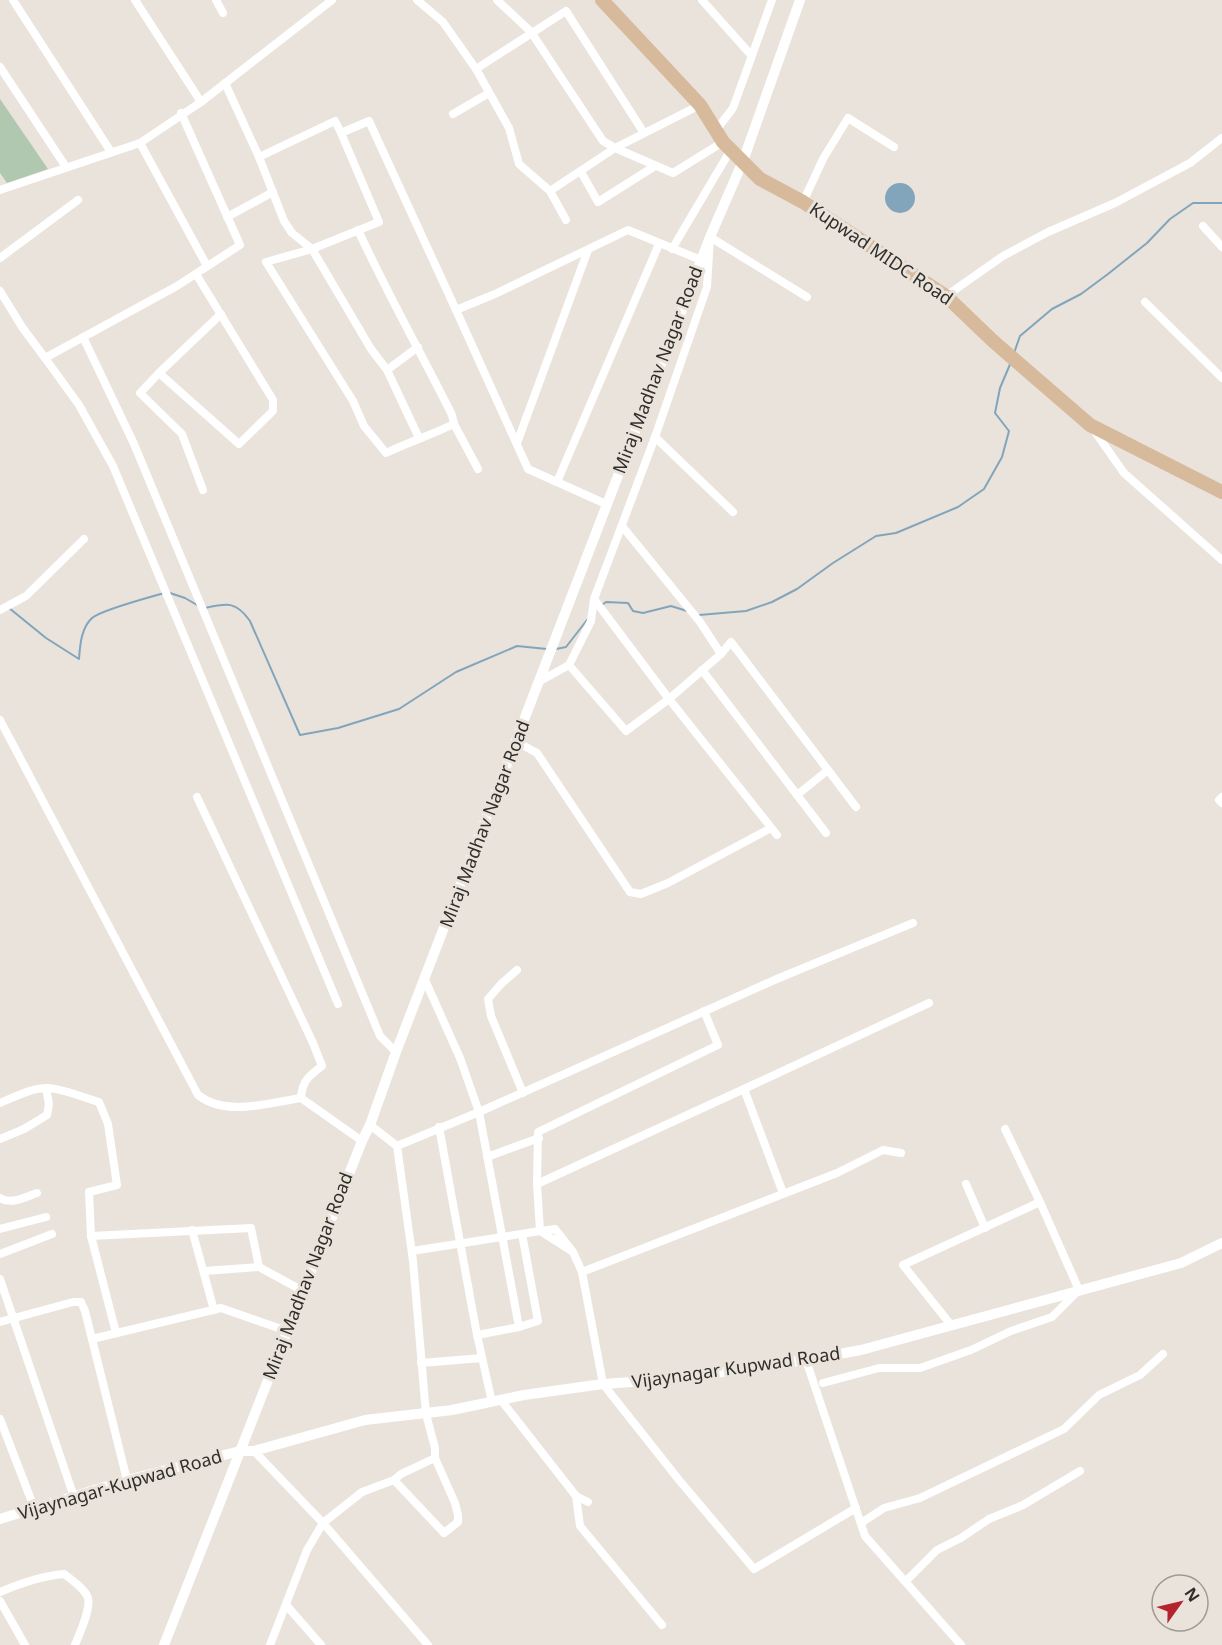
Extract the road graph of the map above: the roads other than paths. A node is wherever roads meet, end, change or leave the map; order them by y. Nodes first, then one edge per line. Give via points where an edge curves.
1 (13, 0) edge
2 (135, 0) edge
3 (216, 0) edge
4 (332, 0) edge
5 (417, 0) edge
6 (433, 0) edge
7 (497, 0) edge
8 (602, 0) edge
9 (702, 0) edge
10 (772, 0) edge
11 (800, 0) edge
12 (426, 9) junction
13 (224, 13) dead end
14 (531, 33) junction
15 (751, 55) junction
16 (0, 67) edge
17 (476, 69) junction
18 (225, 83) junction
19 (489, 93) junction
20 (201, 102) junction
21 (700, 105) junction
22 (181, 113) junction
23 (453, 114) dead end
24 (341, 133) junction
25 (644, 133) junction
26 (1222, 138) edge
27 (723, 141) junction
28 (140, 143) junction
29 (894, 147) dead end
30 (615, 148) junction
31 (111, 152) junction
32 (260, 157) junction
33 (743, 161) junction
34 (655, 166) junction
35 (66, 167) junction
36 (581, 171) junction
37 (0, 190) edge
38 (550, 191) junction
39 (273, 192) junction
40 (78, 200) dead end
41 (804, 202) junction
42 (227, 217) junction
43 (566, 220) dead end
44 (1203, 226) dead end
45 (358, 231) junction
46 (710, 237) junction
47 (659, 244) junction
48 (1222, 247) edge
49 (312, 249) junction
50 (672, 249) junction
51 (588, 250) junction
52 (0, 258) edge
53 (701, 260) junction
54 (207, 266) junction
55 (196, 274) junction
56 (0, 291) edge
57 (946, 296) junction
58 (807, 297) dead end
59 (1145, 302) dead end
60 (456, 310) junction
61 (221, 314) junction
62 (83, 337) junction
63 (418, 347) junction
64 (45, 358) junction
65 (387, 370) junction
66 (159, 373) junction
67 (1222, 378) edge
68 (454, 424) junction
69 (1090, 425) junction
70 (655, 437) junction
71 (419, 438) junction
72 (517, 443) junction
73 (478, 469) dead end
74 (557, 482) junction
75 (203, 490) dead end
76 (1222, 492) edge
77 (606, 504) junction
78 (733, 512) dead end
79 (622, 526) junction
80 (84, 539) dead end
81 (1222, 560) edge
82 (594, 599) junction
83 (0, 610) edge
84 (721, 654) junction
85 (569, 665) junction
86 (702, 670) junction
87 (540, 681) junction
88 (669, 699) junction
89 (0, 720) edge
90 (517, 742) junction
91 (828, 770) junction
92 (797, 795) junction
93 (196, 797) dead end
94 (1222, 797) edge
95 (1222, 803) edge
96 (856, 807) dead end
97 (771, 828) junction
98 (826, 833) dead end
99 (777, 835) dead end
100 (913, 923) dead end
101 (517, 970) dead end
102 (425, 980) junction
103 (929, 1003) dead end
104 (338, 1004) dead end
105 (704, 1011) junction
106 (396, 1052) junction
107 (46, 1088) junction
108 (744, 1089) junction
109 (523, 1093) junction
110 (301, 1098) junction
111 (0, 1103) edge
112 (479, 1112) junction
113 (370, 1125) junction
114 (439, 1127) junction
115 (1005, 1129) dead end
116 (539, 1138) junction
117 (0, 1139) edge
118 (362, 1141) junction
119 (397, 1146) junction
120 (901, 1153) dead end
121 (488, 1157) junction
122 (537, 1184) junction
123 (966, 1184) dead end
124 (37, 1193) dead end
125 (783, 1193) junction
126 (0, 1198) edge
127 (1041, 1203) junction
128 (46, 1217) dead end
129 (985, 1228) junction
130 (0, 1229) edge
131 (192, 1230) junction
132 (540, 1231) junction
133 (52, 1234) dead end
134 (522, 1234) junction
135 (91, 1236) junction
136 (503, 1236) junction
137 (461, 1242) junction
138 (1222, 1243) edge
139 (412, 1251) junction
140 (0, 1254) edge
141 (259, 1267) junction
142 (204, 1272) junction
143 (582, 1272) junction
144 (0, 1279) edge
145 (1079, 1290) junction
146 (303, 1291) junction
147 (213, 1310) junction
148 (14, 1317) junction
149 (0, 1322) edge
150 (951, 1325) junction
151 (519, 1328) junction
152 (287, 1331) junction
153 (116, 1334) junction
154 (477, 1335) junction
155 (92, 1339) junction
156 (1163, 1354) dead end
157 (482, 1358) junction
158 (806, 1360) junction
159 (421, 1363) junction
160 (823, 1383) dead end
161 (603, 1384) junction
162 (496, 1401) junction
163 (426, 1413) junction
164 (0, 1419) edge
165 (240, 1451) junction
166 (254, 1451) junction
167 (435, 1458) junction
168 (1080, 1472) dead end
169 (127, 1480) junction
170 (394, 1480) junction
171 (576, 1496) junction
172 (74, 1497) junction
173 (588, 1503) dead end
174 (856, 1509) junction
175 (35, 1510) junction
176 (0, 1519) edge
177 (323, 1523) junction
178 (861, 1523) junction
179 (906, 1581) junction
180 (0, 1592) edge
181 (0, 1601) edge
182 (287, 1605) junction
183 (662, 1625) dead end
184 (25, 1645) edge
185 (75, 1645) edge
186 (164, 1645) edge
187 (270, 1645) edge
188 (321, 1645) edge
189 (428, 1645) edge
190 (961, 1645) edge

1 - 31 street
2 - 20 street
3 - 13 street
4 - 18 street
5 - 12 street
6 - 12 street
7 - 14 street
8 - 21 main road, Kupwad MIDC Road
9 - 15 street
10 - 15 street
11 - 33 street, Miraj Madhav Nagar Road
12 - 17 street via 443,22
14 - 17 street
14 - 25 street via 566,11
14 - 30 street via 603,141
15 - 27 street
16 - 35 street
17 - 19 street
18 - 20 street
18 - 32 street
19 - 23 street
19 - 38 street via 509,128 519,164
20 - 22 street
21 - 25 street
21 - 27 main road, Kupwad MIDC Road
22 - 28 street
22 - 42 street
24 - 32 street via 335,122
24 - 45 street via 379,222
24 - 60 street via 369,121
25 - 30 street
26 - 57 street via 1190,163 1007,254
27 - 33 main road, Kupwad MIDC Road
27 - 34 street via 672,173
27 - 50 street
28 - 31 street
28 - 54 street
29 - 41 street via 848,118 823,159
30 - 34 street
30 - 36 street
31 - 35 street
32 - 39 street
33 - 41 main road, Kupwad MIDC Road via 760,179
33 - 46 street, Miraj Madhav Nagar Road
34 - 36 street via 598,202
35 - 37 street
36 - 38 street
38 - 43 street
39 - 42 street
39 - 49 street via 292,233
40 - 52 street
41 - 57 main road, Kupwad MIDC Road
42 - 54 street via 240,245
44 - 48 street
45 - 49 street
45 - 63 street
46 - 53 street, Miraj Madhav Nagar Road
46 - 58 street
46 - 70 street via 707,287
47 - 50 street
47 - 51 street via 628,230
47 - 74 street
49 - 65 street
49 - 71 street via 266,262 353,401 364,426 386,453
50 - 53 street
51 - 60 street
51 - 72 street
53 - 77 street, Miraj Madhav Nagar Road
54 - 55 street
55 - 61 street
55 - 62 street
56 - 64 street
57 - 69 main road, Kupwad MIDC Road
59 - 67 street
60 - 72 street
61 - 66 street
61 - 66 street via 273,400 273,411 246,438 239,444
62 - 64 street
62 - 106 street via 134,444 380,1036
63 - 65 street
63 - 68 street
64 - 104 street via 79,405 113,466
65 - 71 street
66 - 75 street via 140,393 182,434
68 - 71 street
68 - 73 street
69 - 76 main road, Kupwad MIDC Road
69 - 81 street via 1124,473
70 - 78 street
70 - 79 street
72 - 74 street via 528,469
74 - 77 street
77 - 87 street, Miraj Madhav Nagar Road
79 - 82 street
79 - 84 street
80 - 83 street via 26,596
82 - 85 street via 591,621
82 - 88 street
84 - 86 street
84 - 91 street via 731,642
85 - 87 street
85 - 88 street via 626,731
86 - 88 street
86 - 92 street
87 - 90 street, Miraj Madhav Nagar Road
88 - 97 street
89 - 110 street via 198,1095 218,1104 246,1107
90 - 97 street via 537,753 630,892 641,894 668,883
90 - 102 street, Miraj Madhav Nagar Road
91 - 92 street
91 - 96 street
92 - 98 street
93 - 110 street via 322,1066 302,1087
94 - 95 street
97 - 99 street
100 - 105 street
101 - 109 street via 488,999 491,1016
102 - 106 street, Miraj Madhav Nagar Road
102 - 112 street
103 - 108 street
105 - 109 street
105 - 116 street via 718,1045 538,1132
106 - 113 street, Miraj Madhav Nagar Road
107 - 111 street
107 - 117 street via 47,1115
107 - 135 street via 99,1102 108,1124 117,1185 89,1192
108 - 122 street
108 - 125 street
109 - 112 street
110 - 118 street
112 - 114 street
112 - 121 street
113 - 118 street, Miraj Madhav Nagar Road
113 - 119 street
114 - 119 street
114 - 137 street
115 - 127 street
116 - 121 street
116 - 122 street
118 - 146 street, Miraj Madhav Nagar Road
119 - 139 street
120 - 125 street via 883,1150
121 - 136 street
122 - 132 street
123 - 129 street
124 - 126 street via 18,1200
125 - 143 street
127 - 129 street
127 - 145 street
128 - 130 street
129 - 150 street via 903,1265
131 - 135 street
131 - 141 street via 251,1228
131 - 142 street
132 - 134 street
132 - 143 street via 555,1229 573,1252
133 - 140 street
134 - 136 street
134 - 151 street via 538,1321
135 - 153 street
136 - 137 street
136 - 151 street
137 - 139 street
137 - 154 street
138 - 145 street, Vijaynagar Kupwad Road via 1181,1263
139 - 159 street
141 - 142 street
141 - 146 street
142 - 147 street
143 - 161 street
144 - 148 street
145 - 150 street, Vijaynagar Kupwad Road
145 - 160 street via 1052,1317 971,1350 920,1368 879,1368
146 - 152 street, Miraj Madhav Nagar Road
147 - 152 street via 221,1308
147 - 153 street
148 - 149 street
148 - 155 street via 81,1302
148 - 172 street
150 - 158 street, Vijaynagar Kupwad Road via 861,1350
151 - 154 street
152 - 165 street, Miraj Madhav Nagar Road
153 - 155 street
154 - 157 street
155 - 169 street
156 - 178 street via 1140,1375 1098,1395 1064,1429 920,1498 884,1508
157 - 159 street
157 - 162 street
158 - 161 street, Vijaynagar Kupwad Road via 674,1379
158 - 174 street
159 - 163 street
161 - 162 street, Vijaynagar Kupwad Road
161 - 174 street via 754,1569
162 - 163 street, Vijaynagar Kupwad Road
162 - 171 street
163 - 166 street, Vijaynagar Kupwad Road via 365,1420
163 - 167 street
164 - 175 street
165 - 166 street, Vijaynagar Kupwad Road
165 - 169 street, Vijaynagar-Kupwad Road
165 - 186 street, Miraj Madhav Nagar Road
166 - 177 street
167 - 170 street
167 - 170 street via 459,1515 458,1522 444,1533
168 - 179 street via 937,1550
169 - 172 street, Vijaynagar-Kupwad Road
170 - 177 street via 362,1492
171 - 173 street
171 - 183 street via 580,1526
172 - 175 street, Vijaynagar-Kupwad Road
174 - 178 street
175 - 176 street, Vijaynagar-Kupwad Road
177 - 182 street via 307,1550
177 - 189 street
178 - 179 street via 865,1536
179 - 190 street
180 - 185 street via 24,1581 64,1574 88,1598 88,1610
181 - 184 street
182 - 187 street
182 - 188 street

